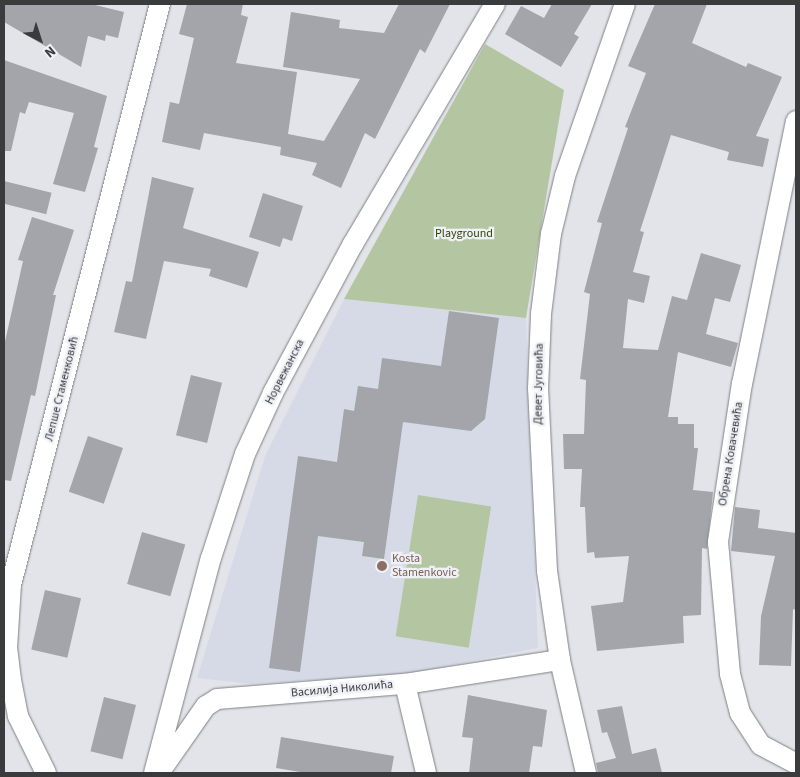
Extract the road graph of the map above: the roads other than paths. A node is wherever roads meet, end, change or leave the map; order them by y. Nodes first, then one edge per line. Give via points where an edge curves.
1 (160, 4) edge
2 (496, 4) edge
3 (625, 4) edge
4 (796, 121) edge
5 (8, 579) edge
6 (560, 660) junction
7 (405, 684) junction
8 (796, 764) edge
9 (46, 773) edge
10 (154, 773) edge
11 (160, 773) edge
12 (426, 773) edge
13 (586, 773) edge

1 - 5 street, Лепше Стаменковић
2 - 10 street, Норвежанска via 353,244 245,454 211,558
3 - 6 street, Девет Југовића via 565,176 551,234 541,314 538,389 540,485
4 - 8 street, Обрена Ковачевића via 742,383 718,542 730,674 740,713 761,744
5 - 9 street, Лепше Стаменковић via 7,648 18,716
6 - 7 street, Василија Николића
6 - 13 street, Девет Југовића
7 - 11 street, Василија Николића via 217,699 206,706
7 - 12 street

